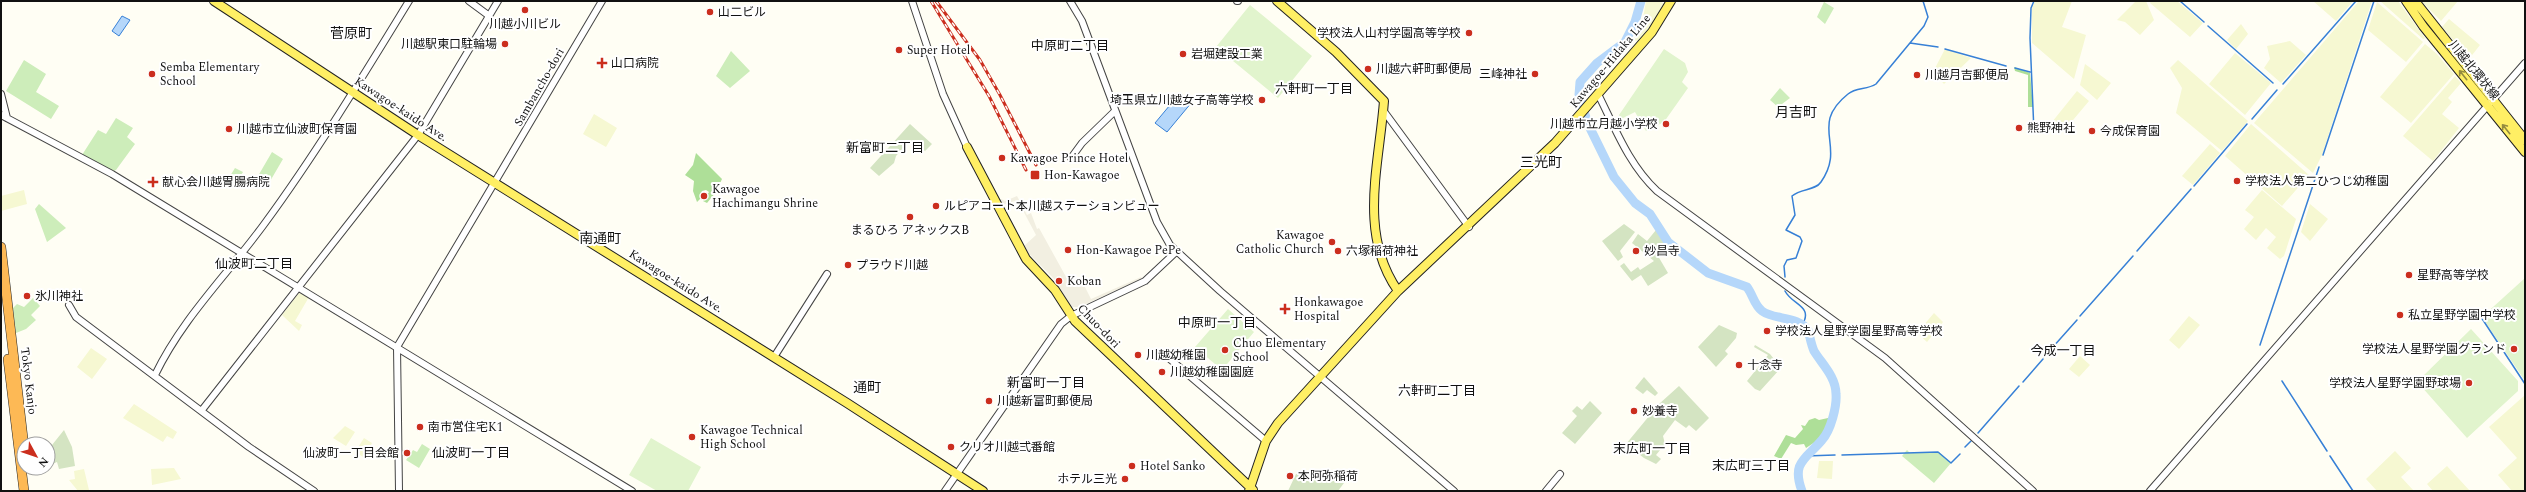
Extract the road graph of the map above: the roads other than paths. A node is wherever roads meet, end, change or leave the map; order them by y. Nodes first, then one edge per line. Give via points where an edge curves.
1 (214, 1) edge
2 (409, 1) edge
3 (469, 1) edge
4 (497, 1) edge
5 (602, 1) edge
6 (912, 1) edge
7 (1070, 1) edge
8 (1276, 1) edge
9 (1671, 1) edge
10 (2406, 1) edge
11 (2415, 1) edge
12 (488, 15) junction
13 (2525, 63) edge
14 (352, 92) junction
15 (1, 94) edge
16 (1598, 94) junction
17 (2490, 103) junction
18 (1115, 110) junction
19 (1383, 110) junction
20 (1, 114) edge
21 (7, 118) junction
22 (418, 135) junction
23 (2525, 140) edge
24 (967, 147) joint
25 (2525, 152) edge
26 (1071, 158) dead end
27 (495, 184) junction
28 (1469, 227) junction
29 (1, 247) edge
30 (1177, 251) junction
31 (242, 253) junction
32 (827, 274) dead end
33 (298, 288) junction
34 (1398, 291) junction
35 (1, 302) edge
36 (69, 305) dead end
37 (1071, 316) junction
38 (397, 348) junction
39 (1164, 354) dead end
40 (774, 357) junction
41 (155, 375) junction
42 (1320, 377) junction
43 (202, 410) junction
44 (23, 436) edge
45 (1266, 441) junction
46 (957, 474) junction
47 (1560, 474) dead end
48 (27, 476) edge
49 (1251, 490) edge
50 (24, 491) edge
51 (29, 491) edge
52 (314, 491) edge
53 (399, 491) edge
54 (632, 491) edge
55 (945, 491) edge
56 (983, 491) edge
57 (1454, 491) edge
58 (1546, 491) edge
59 (2033, 491) edge
60 (2150, 491) edge

1 - 14 main road, Kawagoe-kaido Ave.
2 - 14 street
3 - 12 street
4 - 12 street
5 - 27 street, Sambancho-dori
6 - 24 street via 943,94
7 - 18 street via 1082,21
8 - 19 main road via 1342,57 1384,101
9 - 16 main road, Kawagoe-Hidaka Line via 1658,24 1640,47
17 -> 10 main road, 川越北環状線 via 2423,26
11 - 17 main road, 川越北環状線
12 - 22 street
13 - 17 street
14 - 22 main road, Kawagoe-kaido Ave.
14 - 31 street via 288,192
15 - 21 street
16 - 28 main road, Kawagoe-Hidaka Line via 1555,143
16 - 59 street via 1632,159 1645,179 1657,191 1885,358
17 - 23 main road, 川越北環状線
25 -> 17 main road, 川越北環状線
17 - 60 street
18 - 26 street via 1082,143
18 - 30 street via 1157,222 1166,239
19 - 28 street
19 - 34 main road via 1373,221 1383,265
20 - 21 street
21 - 31 street via 112,174
22 - 27 main road, Kawagoe-kaido Ave.
22 - 33 street
24 - 37 main road, Chuo-dori via 1026,259 1055,290
27 - 38 street, Sambancho-dori
27 - 40 main road, Kawagoe-kaido Ave.
28 - 34 main road, Kawagoe-Hidaka Line
29 - 44 highway, Tokyo Kanjo
30 - 37 street via 1145,281
30 - 42 street via 1220,292
31 - 33 street
31 - 41 street via 182,327
32 - 40 street
33 - 38 street
33 - 43 street
34 - 42 main road, Kawagoe-Hidaka Line
35 - 50 highway, Tokyo Kanjo
36 - 41 street via 76,317
37 - 46 street via 1057,329
37 - 49 main road, Chuo-dori
38 - 53 street
38 - 54 street
39 - 45 street
40 - 46 main road, Kawagoe-kaido Ave.
41 - 43 street
42 - 45 main road, Kawagoe-Hidaka Line via 1278,423
42 - 57 street
43 - 52 street via 249,447
45 - 49 main road, Kawagoe-Hidaka Line
46 - 55 street
46 - 56 main road, Kawagoe-kaido Ave.
47 - 58 street
48 - 51 highway

